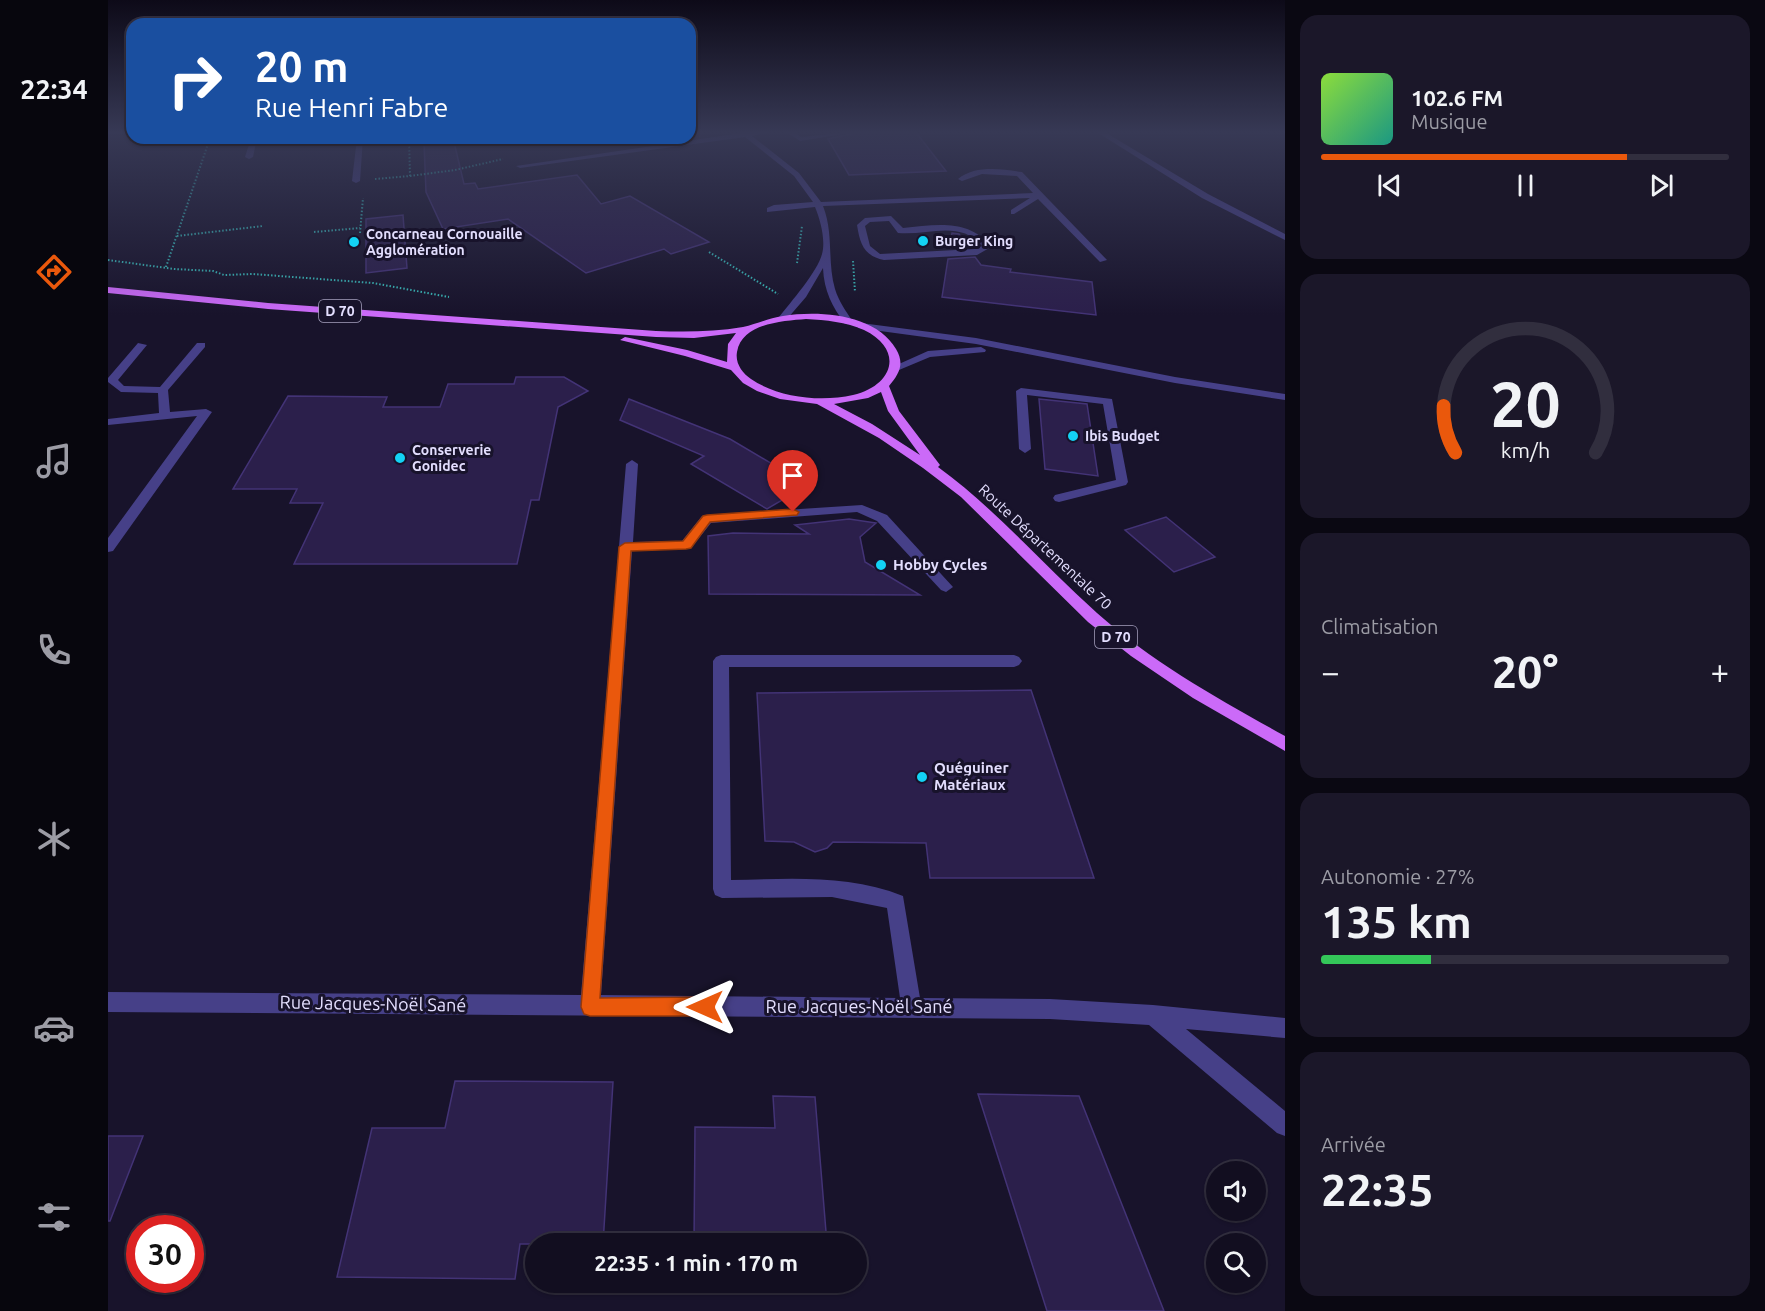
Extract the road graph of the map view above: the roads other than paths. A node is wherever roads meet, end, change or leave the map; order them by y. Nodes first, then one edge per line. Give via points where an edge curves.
1 (810, 192) edge
2 (1036, 192) edge
3 (1199, 192) edge
4 (1039, 195) junction
5 (881, 202) junction
6 (820, 205) junction
7 (770, 210) dead end
8 (1014, 212) dead end
9 (891, 218) junction
10 (1285, 237) edge
11 (827, 253) junction
12 (1103, 260) dead end
13 (108, 290) edge
14 (784, 317) junction
15 (848, 322) junction
16 (861, 326) junction
17 (572, 328) junction
18 (749, 329) junction
19 (142, 345) dead end
20 (201, 345) dead end
21 (1020, 351) junction
22 (735, 368) junction
23 (895, 368) junction
24 (884, 385) junction
25 (163, 390) junction
26 (1285, 398) edge
27 (821, 402) junction
28 (165, 417) junction
29 (108, 422) edge
30 (1025, 449) dead end
31 (632, 464) dead end
32 (942, 476) junction
33 (1059, 498) dead end
34 (625, 547) junction
35 (108, 549) edge
36 (946, 587) dead end
37 (1014, 661) dead end
38 (1282, 742) edge
39 (108, 1002) edge
40 (911, 1006) junction
41 (590, 1007) junction
42 (1153, 1015) junction
43 (1285, 1028) edge
44 (1285, 1125) edge

1 - 6 street
2 - 4 street
3 - 10 street
4 - 5 street
4 - 8 street
4 - 12 street
5 - 6 street
5 - 9 street
6 - 7 street
6 - 11 street via 826,225
9 - 9 street via 868,220 861,225 869,253 884,257 945,254 977,252 987,247 969,230 901,231
11 - 14 street
11 - 15 street via 833,299
13 - 17 main road, D 70
14 - 15 main road
14 - 18 main road
15 - 16 main road
16 - 21 street
16 - 23 main road via 885,340 896,359
17 - 18 main road, D 70 via 694,335
17 - 22 main road, D 70 via 687,353
18 - 22 main road via 732,347
19 - 25 street via 112,380 121,389
20 - 25 street
21 - 23 street via 940,353
21 - 26 street via 1173,382
22 - 27 main road via 747,381 768,392
23 - 24 main road
24 - 27 main road via 848,399
24 - 32 main road, Route Départementale 70 / D 70 via 894,411
25 - 28 street
27 - 32 main road, Route Départementale 70 / D 70 via 860,420
28 - 29 street
28 - 35 street via 206,412
30 - 33 street via 1022,391 1108,401 1122,482
31 - 34 street
32 - 38 main road, Route Départementale 70 / D 70 via 1114,636 1213,704
34 - 36 street via 686,545 707,519 858,508 882,518
34 - 41 street
37 - 40 street via 721,661 722,889 847,888 896,902
39 - 41 street, Rue Jacques-Noël Sané
40 - 41 street, Rue Jacques-Noël Sané
40 - 42 street, Rue Jacques-Noël Sané
42 - 43 street, Rue Jacques-Noël Sané
42 - 44 street

